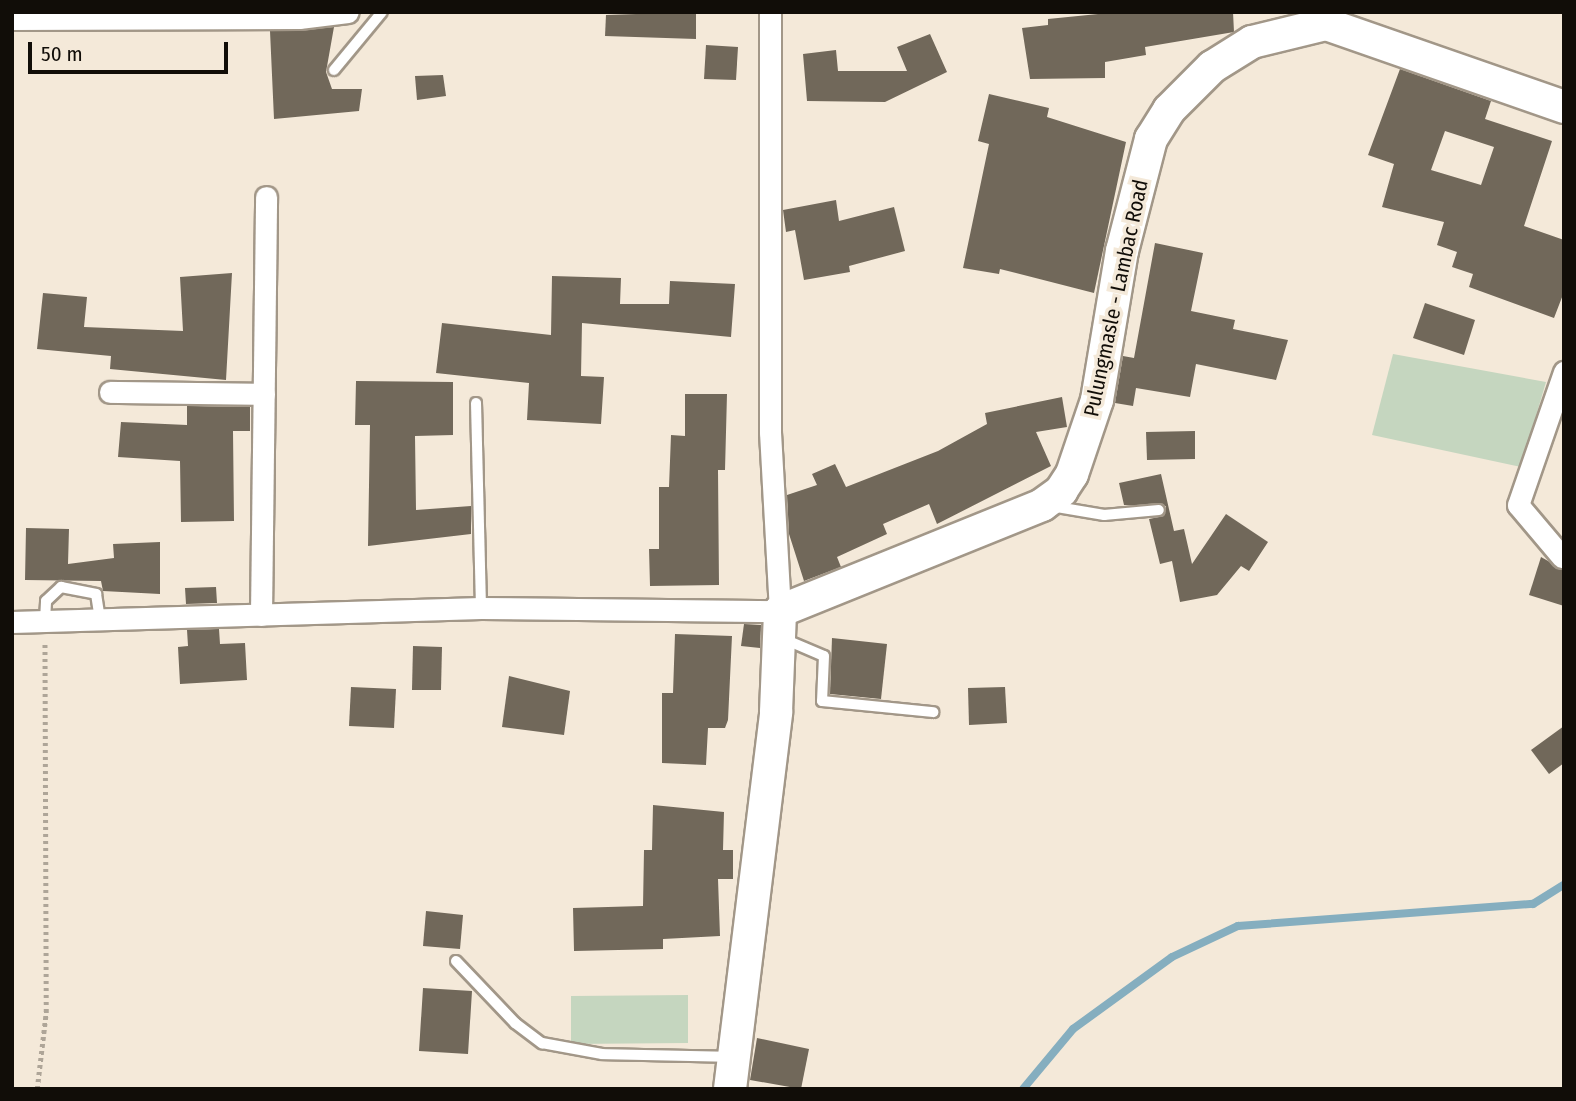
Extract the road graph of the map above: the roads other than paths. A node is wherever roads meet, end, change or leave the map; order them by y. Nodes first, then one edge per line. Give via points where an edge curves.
1 (348, 12) edge
2 (382, 12) edge
3 (770, 12) edge
4 (12, 19) edge
5 (334, 70) dead end
6 (1564, 107) edge
7 (266, 197) dead end
8 (1564, 372) edge
9 (110, 392) dead end
10 (264, 394) junction
11 (476, 403) dead end
12 (1042, 505) junction
13 (1159, 510) dead end
14 (1562, 557) dead end
15 (481, 608) junction
16 (261, 615) junction
17 (100, 620) junction
18 (45, 621) junction
19 (12, 622) edge
20 (781, 624) junction
21 (933, 712) dead end
22 (456, 961) dead end
23 (735, 1057) junction
24 (730, 1089) edge

1 - 4 street
2 - 5 lane
3 - 20 street via 770,432
6 - 12 street, Pulungmasle - Lambac Road via 1326,24 1252,42 1212,67 1169,110 1151,139 1122,251 1097,400 1072,474
7 - 10 street
8 - 14 street via 1518,505
9 - 10 street
10 - 16 street
11 - 15 lane
12 - 13 lane via 1104,515
12 - 20 street, Pulungmasle - Lambac Road
15 - 16 street
15 - 20 street
16 - 17 street
17 - 18 street
17 - 18 lane via 96,594 61,587 46,601
18 - 19 street
20 - 21 lane via 824,656 822,701
20 - 23 street
22 - 23 lane via 515,1023 554,1047
23 - 24 street

